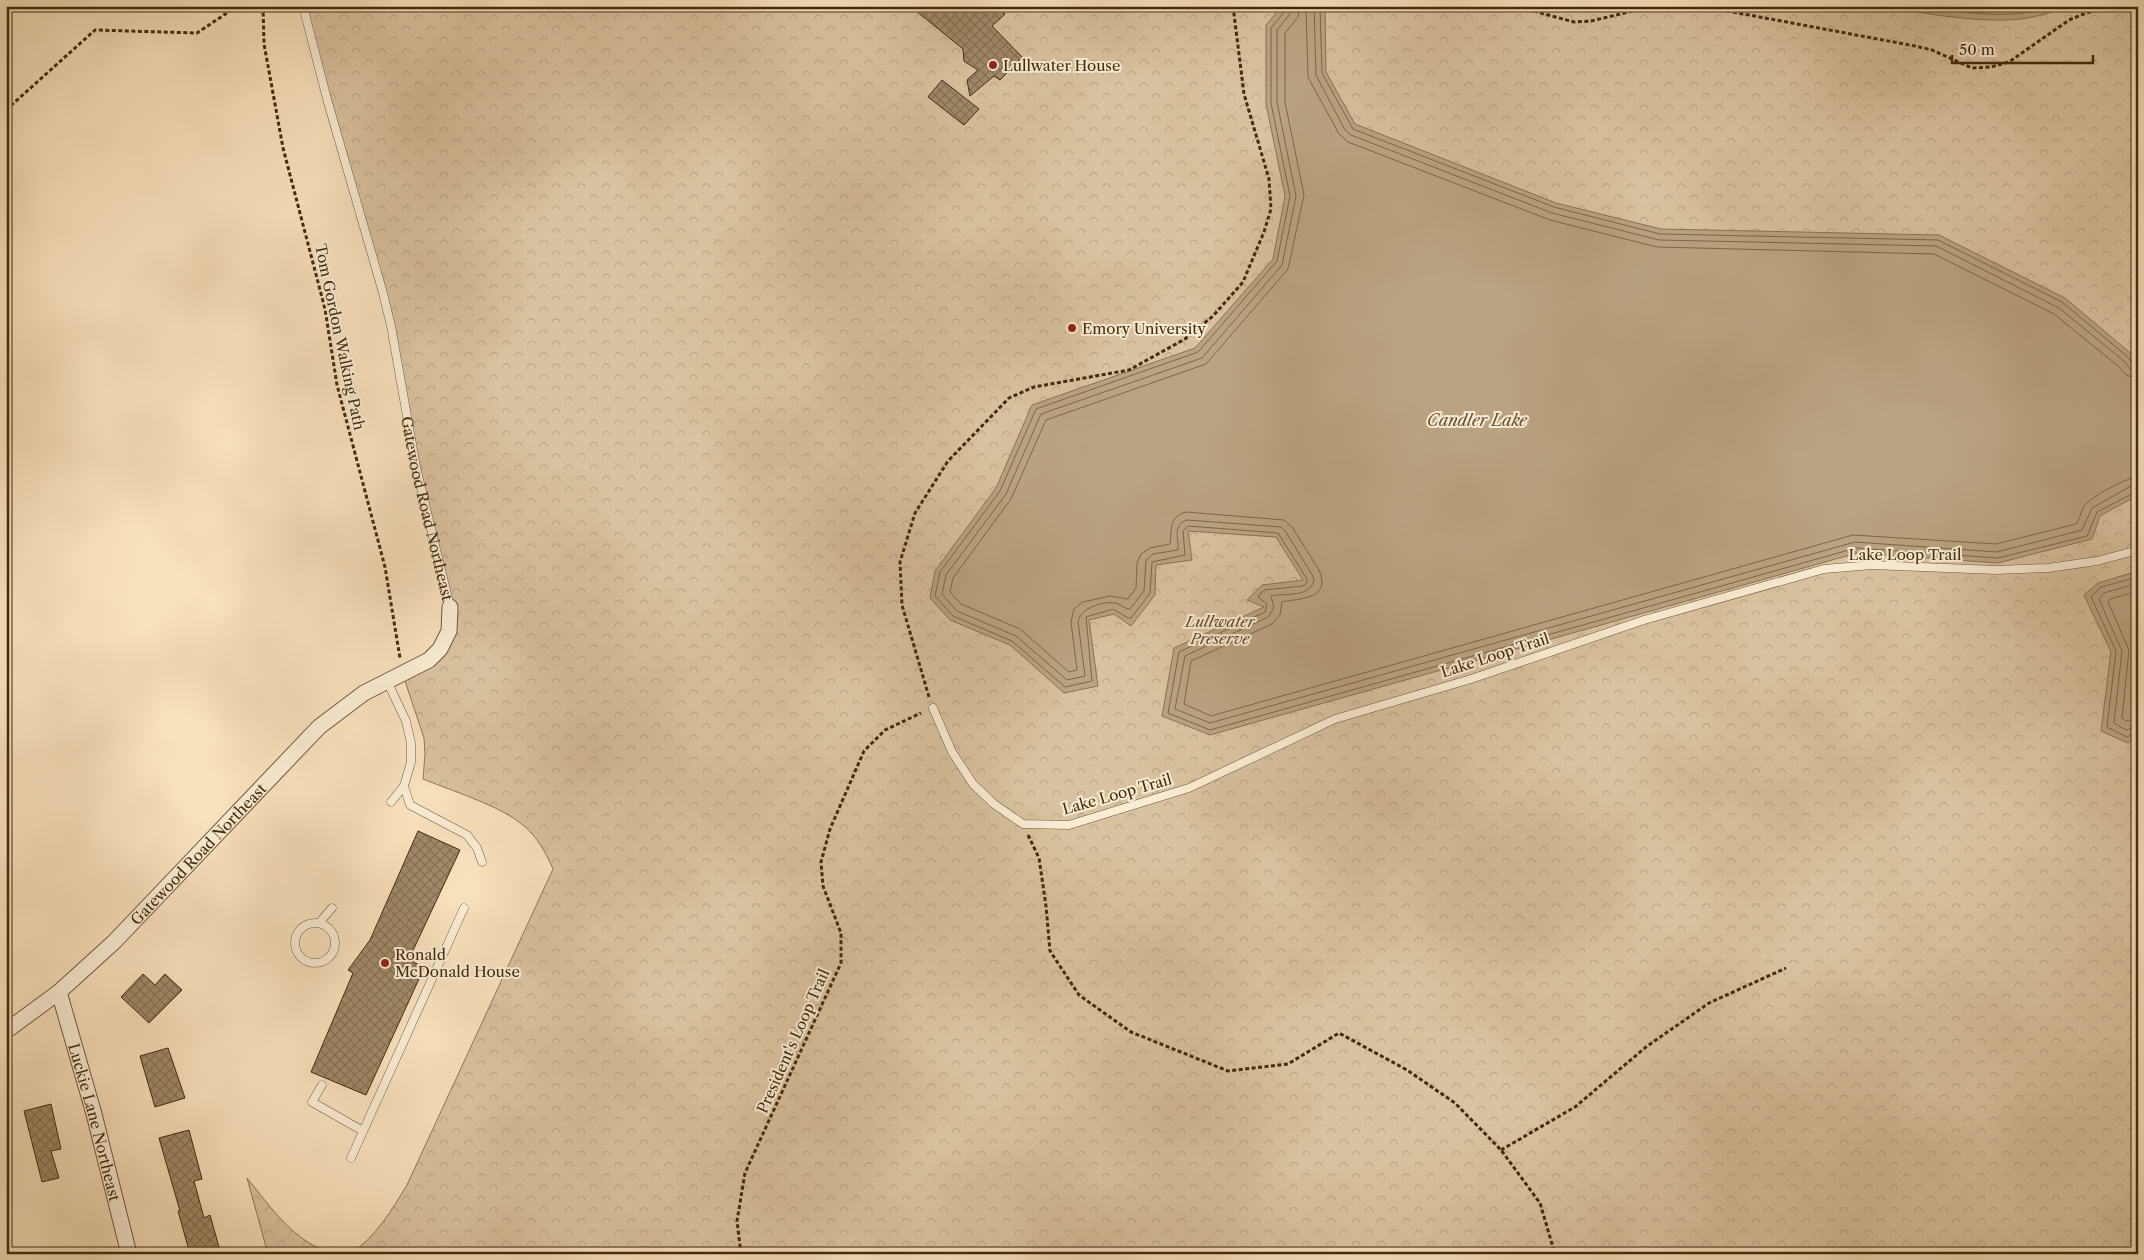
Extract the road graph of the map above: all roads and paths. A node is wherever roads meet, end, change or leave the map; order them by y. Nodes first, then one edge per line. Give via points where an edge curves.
1 (233, 6) edge
2 (263, 6) edge
3 (303, 6) edge
4 (1233, 6) edge
5 (1515, 6) edge
6 (1654, 6) edge
7 (1701, 6) edge
8 (2117, 6) edge
9 (6, 110) edge
10 (2138, 550) edge
11 (450, 607) joint
12 (402, 672) junction
13 (387, 681) junction
14 (933, 708) junction
15 (404, 786) junction
16 (391, 802) dead end
17 (1023, 824) junction
18 (482, 862) dead end
19 (332, 908) dead end
20 (464, 908) dead end
21 (319, 923) junction
22 (1786, 968) dead end
23 (59, 992) junction
24 (6, 1032) edge
25 (322, 1084) dead end
26 (363, 1131) junction
27 (1501, 1150) junction
28 (351, 1158) dead end
29 (129, 1254) edge
30 (741, 1254) edge
31 (1555, 1254) edge

1 - 9 path via 197,33 96,30
2 - 12 path, Tom Gordon Walking Path via 264,44 283,148 326,309 337,386 385,567
3 - 11 lane, Gatewood Road Northeast via 387,310 416,467
4 - 14 path via 1244,94 1269,179 1271,208 1261,241 1243,282 1213,316 1185,339 1129,370 1034,387 1009,398 948,461 915,513 900,562 902,605
5 - 6 path via 1574,22 1592,21
7 - 8 path via 1915,46 1972,68 2009,62 2069,20
10 - 17 lane, Lake Loop Trail via 2097,561 2048,568 1996,570 1872,565 1824,569 1644,620 1471,679 1335,719 1189,788 1070,825
11 - 12 street, Gatewood Road Northeast via 449,630 440,649 429,660
12 - 13 street, Gatewood Road Northeast
13 - 15 lane via 406,721 411,744 411,762
13 - 23 street, Gatewood Road Northeast via 319,727 114,942
14 - 17 lane via 952,752 972,784
14 - 30 path, President's Loop Trail via 884,730 864,751 830,830 821,862 823,886 841,933 841,963 745,1173 737,1221
15 - 16 lane
15 - 18 lane via 410,805 467,835
17 - 27 path via 1039,858 1050,950 1079,995 1131,1032 1228,1071 1288,1064 1339,1034 1407,1070 1456,1103
19 - 21 lane
20 - 26 lane
21 - 21 lane via 305,925 294,940 298,954 306,961 318,963 331,955 334,949 332,932
22 - 27 path via 1710,1003 1646,1047 1575,1107
23 - 24 street, Gatewood Road Northeast
23 - 29 street, Luckie Lane Northeast
25 - 26 lane via 312,1102
26 - 28 lane
27 - 31 path via 1540,1203

